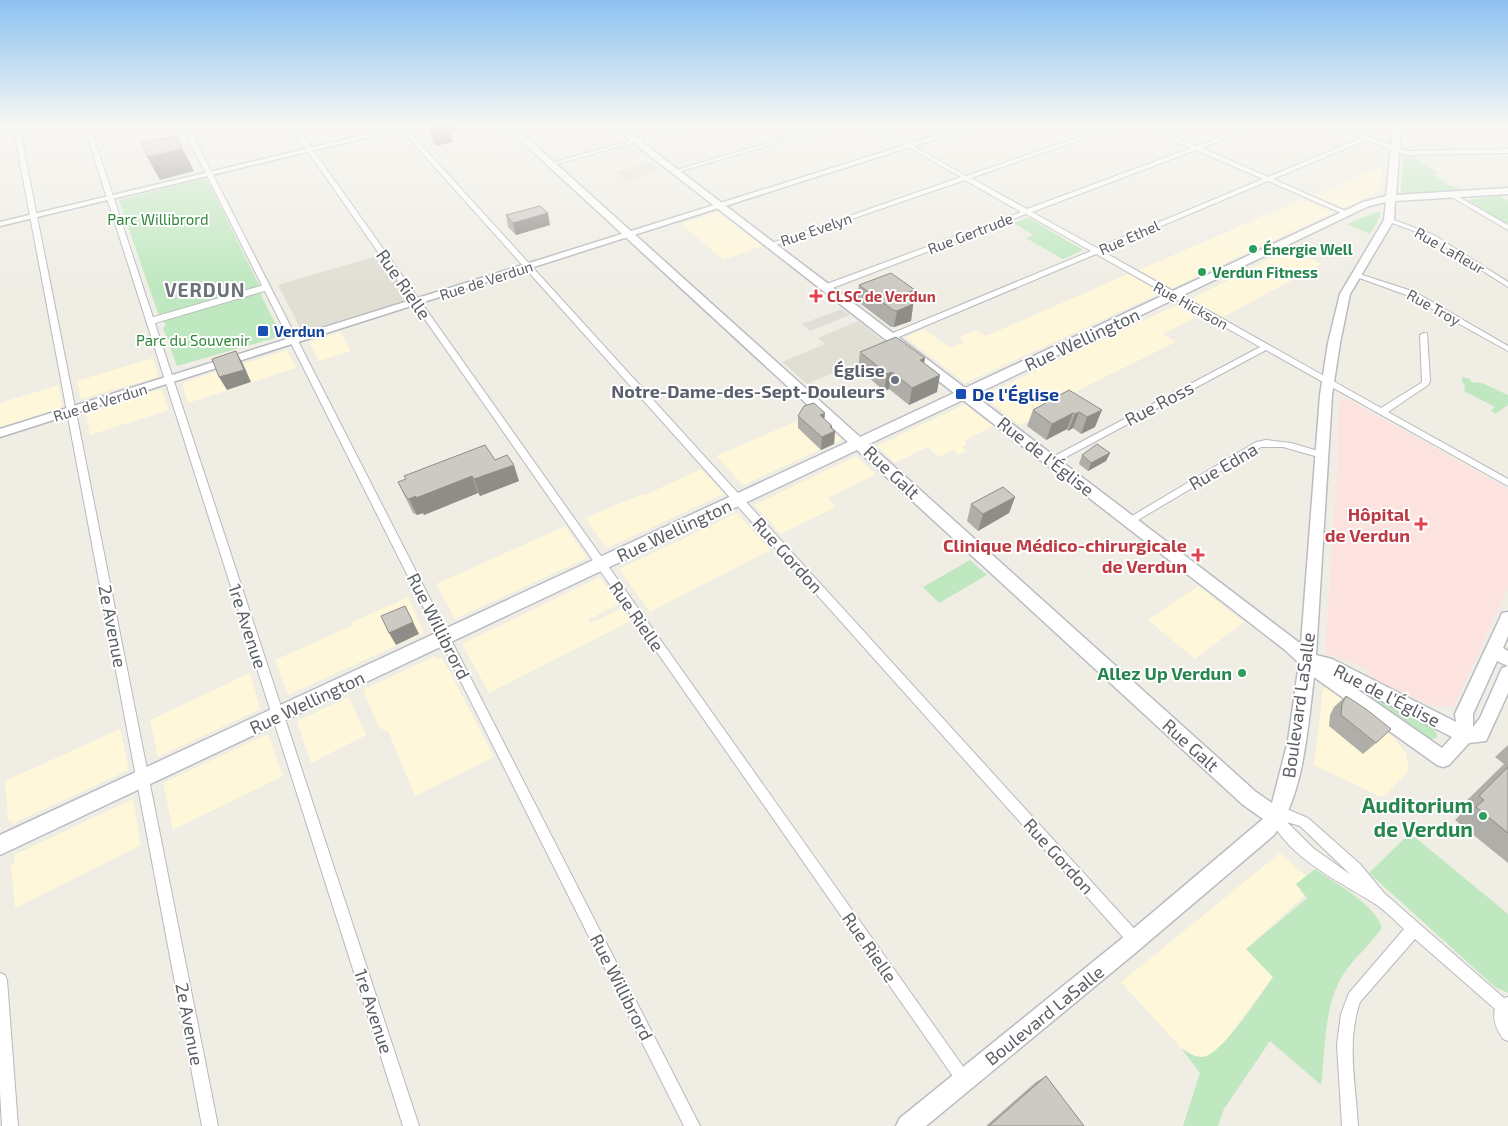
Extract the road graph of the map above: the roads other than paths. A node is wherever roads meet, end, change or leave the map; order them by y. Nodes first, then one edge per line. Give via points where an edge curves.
1 (27, 179) edge
2 (104, 179) edge
3 (189, 179) edge
4 (211, 179) edge
5 (330, 179) edge
6 (449, 179) edge
7 (567, 179) edge
8 (686, 179) edge
9 (807, 179) edge
10 (964, 179) edge
11 (967, 179) edge
12 (1116, 179) edge
13 (1267, 179) joint
14 (1393, 179) edge
15 (1508, 191) edge
16 (1455, 195) junction
17 (110, 197) junction
18 (1391, 202) junction
19 (721, 206) junction
20 (1027, 212) junction
21 (1348, 214) junction
22 (34, 216) junction
23 (1389, 220) junction
24 (0, 224) edge
25 (1508, 228) edge
26 (629, 235) junction
27 (771, 245) junction
28 (1096, 251) junction
29 (528, 266) junction
30 (1356, 275) junction
31 (1508, 285) edge
32 (266, 287) junction
33 (827, 287) junction
34 (1175, 296) junction
35 (416, 302) junction
36 (151, 321) junction
37 (1424, 335) dead end
38 (892, 337) junction
39 (294, 341) junction
40 (1266, 346) junction
41 (1508, 349) edge
42 (169, 380) junction
43 (1328, 382) junction
44 (965, 394) junction
45 (72, 411) junction
46 (1381, 412) junction
47 (0, 433) edge
48 (860, 443) junction
49 (1322, 455) junction
50 (1052, 460) junction
51 (1508, 483) edge
52 (738, 500) junction
53 (1130, 521) junction
54 (601, 564) junction
55 (1508, 618) edge
56 (444, 638) junction
57 (1501, 655) edge
58 (1308, 659) junction
59 (1508, 673) edge
60 (1476, 690) junction
61 (1497, 700) junction
62 (277, 716) junction
63 (1465, 735) junction
64 (142, 779) junction
65 (1276, 817) junction
66 (0, 845) edge
67 (1379, 898) junction
68 (1414, 929) junction
69 (1135, 940) junction
70 (0, 980) edge
71 (1505, 1005) edge
72 (1508, 1034) edge
73 (964, 1080) junction
74 (10, 1126) edge
75 (210, 1126) edge
76 (411, 1126) edge
77 (692, 1126) edge
78 (908, 1126) edge
79 (1350, 1126) edge

1 - 22 street, 2e Avenue
2 - 17 street, 1re Avenue
3 - 17 street
4 - 32 street, Rue Willibrord
5 - 35 street, Rue Rielle
6 - 29 street, Rue Gordon
7 - 26 main road, Rue Galt
8 - 19 main road, Rue de l'Église
9 - 19 street, Rue de Verdun
10 - 27 street, Rue Evelyn
11 - 20 street, Rue Hickson
12 - 20 street, Rue Gertrude
13 - 21 street
13 - 28 street, Rue Ethel
14 - 18 main road, Boulevard LaSalle
15 - 16 main road, Rue Wellington
16 - 18 main road, Rue Wellington via 1442,200
16 - 25 street
17 - 22 street
17 - 36 street, 1re Avenue
18 - 21 main road, Rue Wellington
18 - 23 main road, Boulevard LaSalle
19 - 26 street, Rue de Verdun
19 - 27 main road, Rue de l'Église
20 - 28 street, Rue Hickson
20 - 33 street, Rue Gertrude
21 - 34 main road, Rue Wellington
22 - 24 street
22 - 45 street, 2e Avenue
23 - 30 main road, Boulevard LaSalle
23 - 31 street, Rue Lafleur via 1432,236
26 - 29 street, Rue de Verdun
26 - 48 main road, Rue Galt
27 - 33 main road, Rue de l'Église
28 - 34 street, Rue Hickson
28 - 38 street, Rue Ethel
29 - 35 street, Rue de Verdun
29 - 52 street, Rue Gordon
30 - 41 street, Rue Troy via 1412,294
30 - 43 main road, Boulevard LaSalle via 1343,300
32 - 36 street
32 - 39 street, Rue Willibrord
33 - 38 main road, Rue de l'Église
34 - 40 street, Rue Hickson
34 - 44 main road, Rue Wellington
35 - 39 street, Rue de Verdun
35 - 54 street, Rue Rielle
36 - 42 street, 1re Avenue
37 - 46 street via 1424,385
38 - 44 main road, Rue de l'Église
39 - 42 street, Rue de Verdun
39 - 56 street, Rue Willibrord
40 - 43 street, Rue Hickson
40 - 50 street, Rue Ross
42 - 45 street, Rue de Verdun
42 - 62 street, 1re Avenue
43 - 46 street, Rue Hickson
43 - 49 main road, Boulevard LaSalle
44 - 48 main road, Rue Wellington
44 - 50 main road, Rue de l'Église
45 - 47 street, Rue de Verdun
45 - 64 street, 2e Avenue
46 - 51 street, Rue Hickson
48 - 52 main road, Rue Wellington
48 - 65 main road, Rue Galt via 1249,798
49 - 53 street, Rue Edna via 1276,443 1259,444
49 - 58 main road, Boulevard LaSalle
50 - 53 main road, Rue de l'Église
52 - 54 main road, Rue Wellington
52 - 69 street, Rue Gordon
53 - 58 main road, Rue de l'Église
54 - 56 main road, Rue Wellington
54 - 73 street, Rue Rielle
55 - 57 main road
56 - 62 main road, Rue Wellington
56 - 77 street, Rue Willibrord
57 - 60 main road
58 - 63 main road, Rue de l'Église via 1326,664
58 - 63 main road, Rue de l'Église via 1322,674 1443,759
58 - 65 main road, Boulevard LaSalle via 1297,741 1285,794
59 - 61 main road
60 - 61 main road
60 - 63 main road via 1464,714
61 - 63 main road via 1480,735
62 - 64 main road, Rue Wellington
62 - 76 street, 1re Avenue
64 - 66 main road, Rue Wellington
64 - 75 street, 2e Avenue
65 - 67 street, Rue Galt via 1292,839
65 - 67 street, Rue Galt via 1289,816 1304,822 1349,863
65 - 69 main road, Boulevard LaSalle
67 - 68 street, Rue Galt
68 - 71 street, Rue Galt
68 - 79 street via 1354,998 1348,1012 1345,1059
69 - 73 main road, Boulevard LaSalle
70 - 74 street
71 - 72 street, Rue Galt via 1501,1020
73 - 78 main road, Boulevard LaSalle

